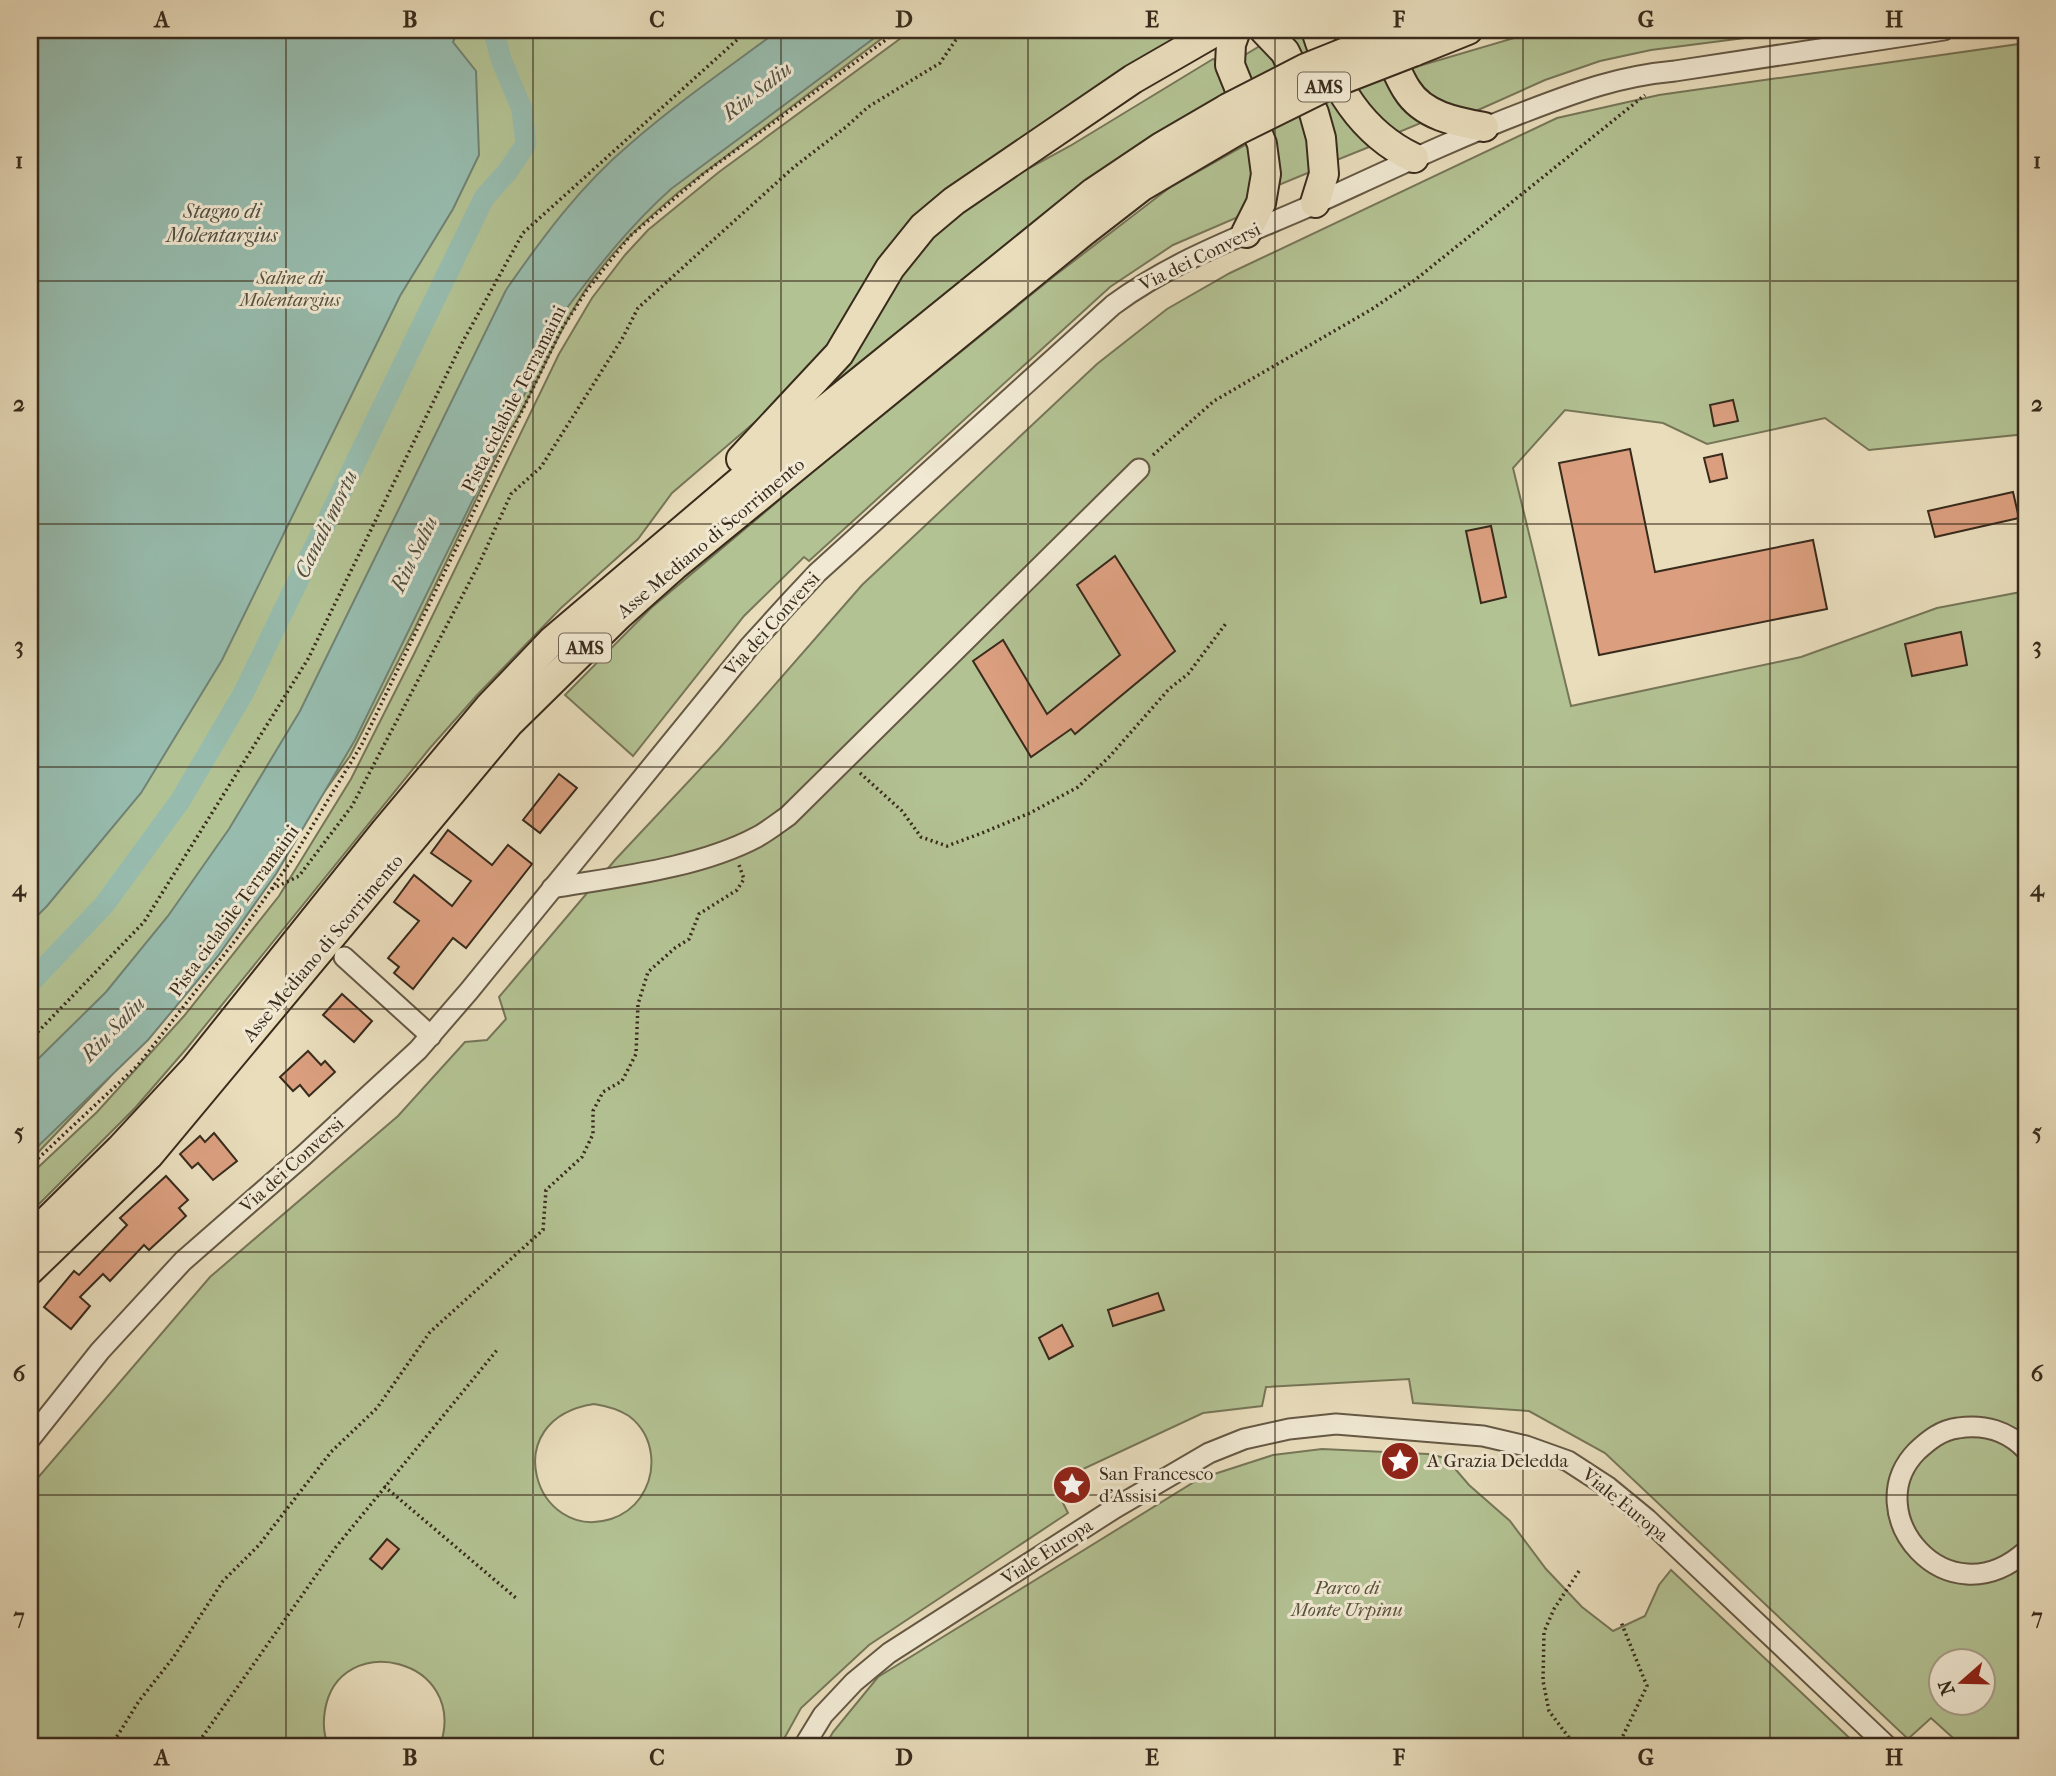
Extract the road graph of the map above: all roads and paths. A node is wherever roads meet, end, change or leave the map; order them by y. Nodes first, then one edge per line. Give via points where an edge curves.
1 (748, 30) edge
2 (899, 30) edge
3 (968, 30) edge
4 (1218, 30) edge
5 (1236, 30) edge
6 (1264, 30) edge
7 (1316, 30) edge
8 (1379, 30) edge
9 (1468, 30) edge
10 (1944, 30) edge
11 (1407, 41) edge
12 (1675, 71) junction
13 (1233, 119) junction
14 (1484, 127) junction
15 (1414, 158) junction
16 (1315, 203) junction
17 (1246, 233) junction
18 (1139, 469) joint
19 (734, 485) junction
20 (1227, 622) dead end
21 (845, 759) junction
22 (734, 848) junction
23 (552, 888) junction
24 (272, 889) junction
25 (344, 957) dead end
26 (431, 1036) junction
27 (30, 1040) edge
28 (30, 1166) edge
29 (30, 1238) edge
30 (30, 1270) edge
31 (497, 1350) dead end
32 (37, 1443) edge
33 (2026, 1450) edge
34 (30, 1466) edge
35 (384, 1486) junction
36 (2022, 1563) edge
37 (1579, 1571) dead end
38 (516, 1598) dead end
39 (1621, 1622) dead end
40 (111, 1746) edge
41 (196, 1746) edge
42 (804, 1746) edge
43 (1591, 1746) edge
44 (1618, 1746) edge
45 (1887, 1746) edge

1 - 27 path via 523,233 462,343 308,659 145,922
2 - 24 path, Pista ciclabile Terramaini via 702,175 629,236 587,290 561,330 362,744
3 - 24 path via 940,63 867,107 794,167 638,308 541,467 511,494 352,806 299,876
4 - 19 highway via 1122,87 923,227 890,268 839,354 737,463
5 - 17 highway via 1230,65 1262,144 1266,174 1261,203
6 - 16 highway via 1285,52 1314,113 1324,174
7 - 15 highway via 1323,54 1351,104 1374,133
8 - 14 highway via 1407,91 1424,108 1452,121
9 - 11 highway, Asse Mediano di Scorrimento / AMS
10 - 12 street, Via dei Conversi
11 - 13 highway, Asse Mediano di Scorrimento / AMS, bridge via 1306,68
12 - 14 street, Via dei Conversi via 1636,74 1590,87
12 - 18 path via 1415,280 1214,401
13 - 19 highway, Asse Mediano di Scorrimento / AMS via 1161,147 1094,192
13 - 30 highway, Asse Mediano di Scorrimento / AMS via 1083,232 619,615 509,723 149,1155
14 - 15 street, Via dei Conversi
15 - 16 street, Via dei Conversi
16 - 17 street, Via dei Conversi
17 - 23 street, Via dei Conversi via 1159,274 1113,305 817,573 749,646
18 - 21 street
19 - 29 highway, Asse Mediano di Scorrimento / AMS via 552,641 489,707 195,1068
20 - 21 path via 1188,674 1077,787 1030,813 959,842 947,846 921,837 902,811
21 - 22 street via 788,816
22 - 23 street via 610,880
22 - 40 path via 744,878 737,890 699,914 689,939 648,972 638,1004 636,1054 622,1081 603,1092 593,1111 593,1134 582,1157 546,1190 544,1230 430,1332 377,1408 331,1452 259,1545 223,1581
23 - 26 street, Via dei Conversi
24 - 28 path, Pista ciclabile Terramaini via 138,1065
25 - 26 street
26 - 32 street, Via dei Conversi via 378,1089 183,1261 100,1351
31 - 35 path
32 - 34 path
33 - 36 street via 1997,1430 1974,1426 1950,1429 1929,1439 1911,1457 1900,1481 1898,1506 1904,1531 1918,1552 1939,1567 1963,1574 1989,1573
35 - 38 path
35 - 41 path via 336,1546
37 - 43 path via 1544,1632 1543,1681 1549,1711 1570,1739
39 - 44 path via 1647,1686
42 - 45 street, Viale Europa via 823,1715 889,1653 1115,1508 1209,1453 1244,1439 1336,1424 1483,1436 1568,1461 1647,1518

